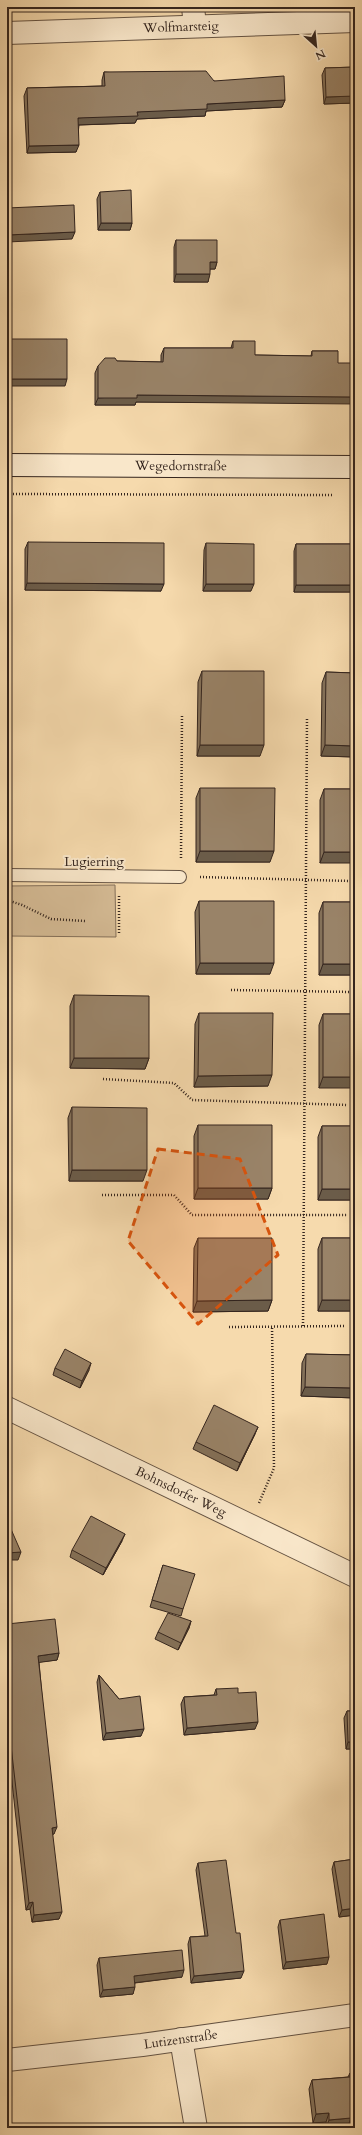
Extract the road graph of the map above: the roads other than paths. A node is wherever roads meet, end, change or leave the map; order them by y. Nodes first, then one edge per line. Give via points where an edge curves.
1 (194, 16) edge
2 (355, 21) edge
3 (7, 33) edge
4 (7, 465) edge
5 (355, 467) edge
6 (7, 875) edge
7 (180, 877) road end
8 (7, 1408) edge
9 (355, 1576) edge
10 (355, 2015) edge
11 (181, 2039) junction
12 (7, 2060) edge
13 (196, 2128) edge

1 - 2 street, Wolfmarsteig
1 - 3 street, Wolfmarsteig
4 - 5 street, Wegedornstraße
6 - 7 lane, Lugierring
8 - 9 street, Bohnsdorfer Weg
10 - 11 street, Lutizenstraße
11 - 12 street, Lutizenstraße
11 - 13 street

